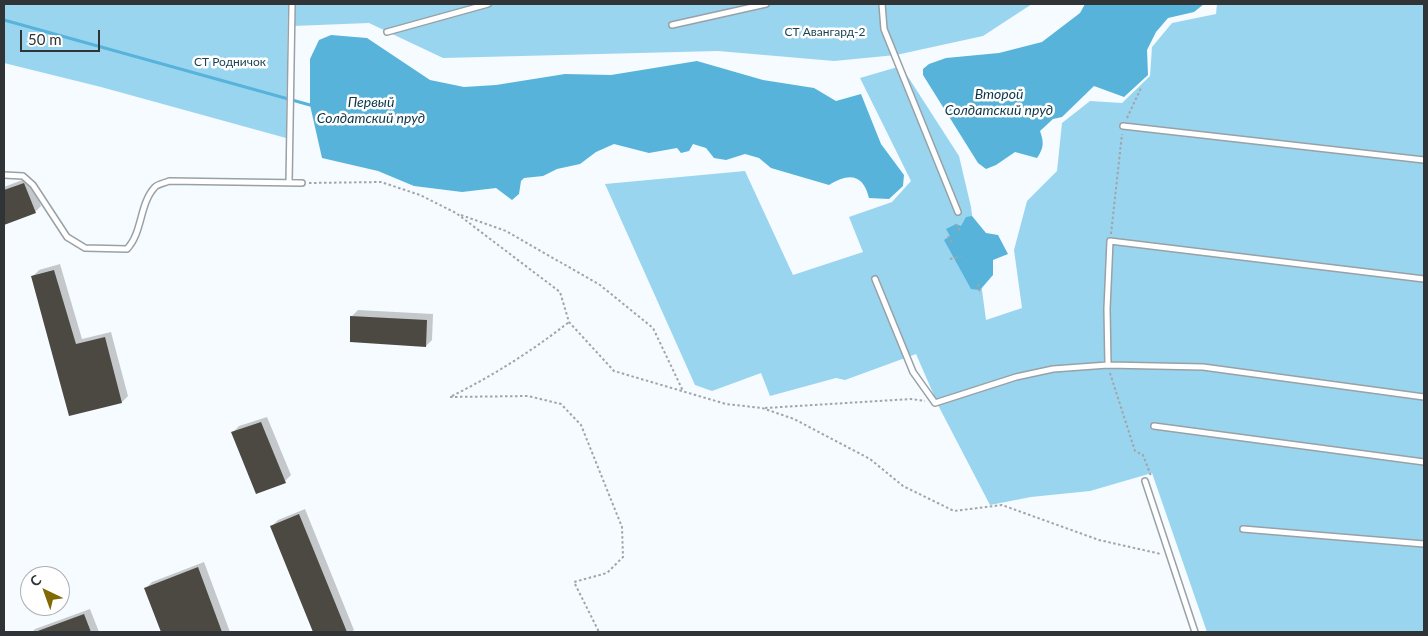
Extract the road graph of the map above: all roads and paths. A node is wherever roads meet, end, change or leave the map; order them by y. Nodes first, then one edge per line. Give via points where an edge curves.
1 (292, 4) edge
2 (488, 4) edge
3 (766, 4) edge
4 (882, 4) edge
5 (672, 25) dead end
6 (387, 32) dead end
7 (1141, 88) dead end
8 (1123, 126) junction
9 (1424, 160) edge
10 (4, 175) edge
11 (289, 183) junction
12 (302, 183) joint
13 (958, 212) dead end
14 (456, 213) junction
15 (956, 224) dead end
16 (960, 231) dead end
17 (948, 236) dead end
18 (1110, 241) junction
19 (953, 244) dead end
20 (961, 256) dead end
21 (950, 259) dead end
22 (875, 279) dead end
23 (1424, 279) edge
24 (978, 284) dead end
25 (980, 294) dead end
26 (569, 322) junction
27 (1108, 364) junction
28 (683, 391) junction
29 (1424, 397) edge
30 (935, 403) junction
31 (762, 408) junction
32 (1154, 426) dead end
33 (1424, 462) edge
34 (1146, 481) joint
35 (1243, 529) dead end
36 (1424, 544) edge
37 (1170, 557) junction
38 (599, 632) edge
39 (1195, 632) edge

1 - 11 lane
2 - 6 lane
3 - 5 lane
4 - 13 lane via 884,29
7 - 8 path
8 - 9 lane
8 - 18 path
10 - 11 lane via 23,176 33,185 67,238 85,248 127,249 133,242 148,197 155,186 169,181
11 - 12 lane
12 - 14 path via 381,182 420,195
14 - 26 path via 560,292
14 - 28 path via 506,232 600,285 653,328
15 - 16 path
17 - 19 path
18 - 23 lane
18 - 27 lane
20 - 21 path
22 - 30 lane via 913,372
24 - 25 path
26 - 28 path via 614,371
26 - 38 path via 535,349 450,397 528,396 561,404 581,425 622,527 623,557 606,573 574,582
27 - 29 lane via 1203,367
27 - 30 lane via 1016,377
27 - 34 path via 1135,451 1143,455 1151,476
28 - 31 path via 726,404
30 - 31 path via 911,398
31 - 37 path via 794,419 861,455 903,486 954,511 1002,505 1099,540
32 - 33 lane
34 - 37 lane
35 - 36 lane
37 - 39 lane

